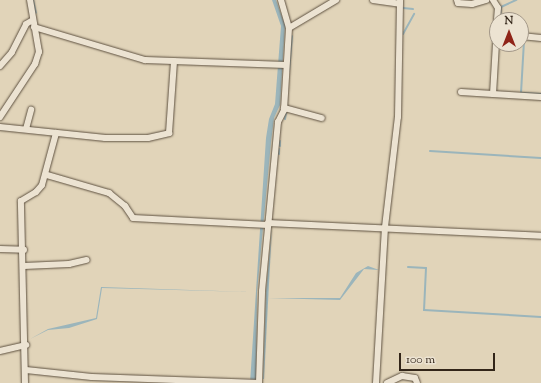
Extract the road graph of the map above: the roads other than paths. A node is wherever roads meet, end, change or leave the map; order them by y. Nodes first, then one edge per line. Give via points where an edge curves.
1 (30, 0) edge
2 (281, 0) edge
3 (336, 0) edge
4 (373, 0) edge
5 (457, 0) edge
6 (486, 0) edge
7 (493, 0) edge
8 (400, 2) edge
9 (498, 12) edge
10 (34, 23) junction
11 (289, 28) junction
12 (529, 37) edge
13 (541, 38) edge
14 (496, 52) edge
15 (174, 61) junction
16 (282, 65) junction
17 (0, 66) edge
18 (461, 92) dead end
19 (493, 94) junction
20 (541, 96) edge
21 (284, 108) junction
22 (31, 110) dead end
23 (0, 117) edge
24 (322, 118) dead end
25 (0, 127) edge
26 (26, 130) junction
27 (56, 133) junction
28 (47, 175) junction
29 (268, 224) junction
30 (386, 227) junction
31 (541, 236) edge
32 (0, 249) edge
33 (24, 250) junction
34 (87, 260) dead end
35 (24, 266) junction
36 (26, 345) junction
37 (0, 351) edge
38 (26, 370) junction
39 (249, 382) edge
40 (25, 383) edge
41 (258, 383) edge
42 (376, 383) edge
43 (387, 383) edge
44 (417, 383) edge

1 - 10 street
2 - 11 street
3 - 11 street
4 - 8 street
5 - 6 street via 458,3 472,4
7 - 9 street
8 - 30 street via 398,118
10 - 15 street via 145,60
10 - 17 street via 23,23 12,52
10 - 23 street via 39,52 35,64
11 - 16 street
12 - 13 street
14 - 19 street
15 - 16 street
15 - 27 street via 169,133 148,138
16 - 21 street
18 - 19 street
19 - 20 street
21 - 24 street
21 - 29 street via 278,122
22 - 26 street
25 - 26 street
26 - 27 street
27 - 28 street
28 - 29 street via 109,193 125,206 133,218
28 - 33 street via 36,192 21,201
29 - 30 street
29 - 41 street
30 - 31 street
30 - 42 street
32 - 33 street
33 - 35 street
34 - 35 street via 68,264
35 - 36 street
36 - 37 street
36 - 38 street
38 - 39 street via 92,377
38 - 40 street
39 - 41 street
43 - 44 street via 402,376 415,378

